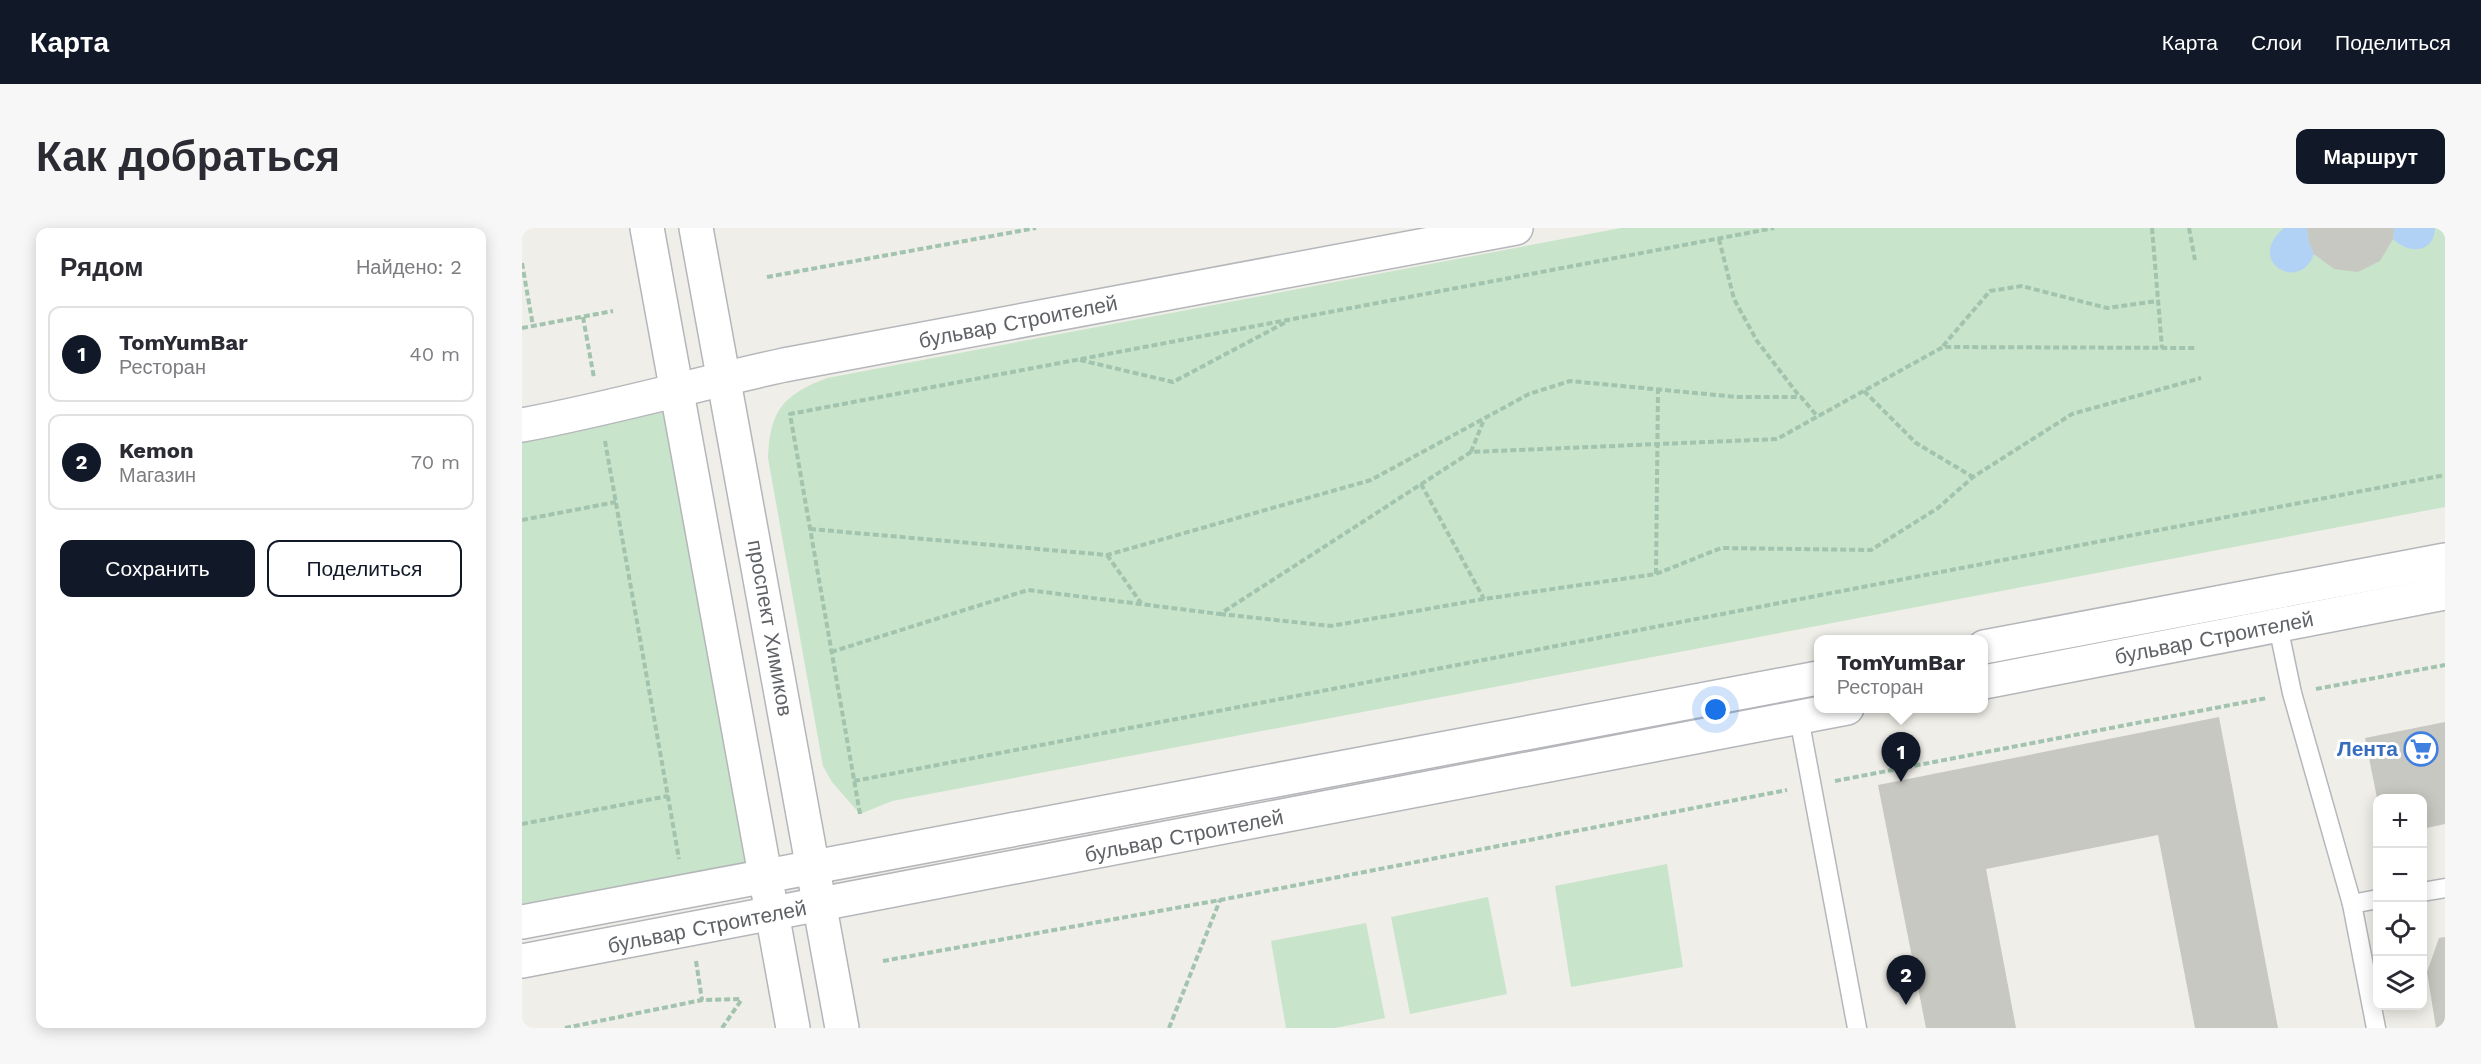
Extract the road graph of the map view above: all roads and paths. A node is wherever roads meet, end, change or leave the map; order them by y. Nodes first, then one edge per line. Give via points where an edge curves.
1 (647, 228) edge
2 (696, 228) edge
3 (1036, 228) edge
4 (1516, 228) edge
5 (1774, 228) edge
6 (2152, 228) edge
7 (2189, 228) edge
8 (1719, 238) junction
9 (2195, 260) dead end
10 (522, 263) edge
11 (767, 277) dead end
12 (2157, 301) junction
13 (613, 311) dead end
14 (583, 316) junction
15 (1291, 319) junction
16 (533, 326) junction
17 (522, 328) edge
18 (1943, 347) junction
19 (2162, 348) junction
20 (2195, 348) dead end
21 (1078, 359) junction
22 (725, 378) junction
23 (2200, 378) dead end
24 (677, 388) junction
25 (1658, 389) junction
26 (1864, 391) junction
27 (1800, 397) junction
28 (600, 411) junction
29 (1818, 417) junction
30 (1484, 421) junction
31 (522, 425) edge
32 (1658, 444) junction
33 (1471, 452) junction
34 (2445, 475) edge
35 (1972, 477) junction
36 (1421, 484) junction
37 (616, 502) junction
38 (522, 520) edge
39 (810, 529) junction
40 (1107, 555) junction
41 (2445, 560) edge
42 (1656, 574) junction
43 (2445, 593) edge
44 (1484, 599) junction
45 (1142, 604) junction
46 (1220, 614) junction
47 (2278, 626) junction
48 (1988, 646) edge
49 (831, 652) junction
50 (2445, 665) edge
51 (1814, 679) edge
52 (1988, 681) edge
53 (2292, 693) junction
54 (1822, 713) edge
55 (1799, 718) junction
56 (854, 781) junction
57 (1812, 785) junction
58 (668, 796) junction
59 (860, 814) dead end
60 (522, 824) edge
61 (813, 866) junction
62 (766, 876) junction
63 (2445, 888) edge
64 (685, 891) junction
65 (2427, 891) edge
66 (1220, 900) junction
67 (2373, 900) edge
68 (2352, 904) junction
69 (820, 906) junction
70 (773, 915) junction
71 (522, 922) edge
72 (691, 930) junction
73 (522, 961) edge
74 (883, 961) dead end
75 (702, 1000) junction
76 (565, 1028) edge
77 (722, 1028) edge
78 (793, 1028) edge
79 (842, 1028) edge
80 (1169, 1028) edge
81 (1857, 1028) edge
82 (2376, 1028) edge

1 - 24 main road
2 - 22 main road, проспект Химиков
3 - 11 path
4 - 22 main road, бульвар Строителей
5 - 8 path
6 - 12 path
7 - 9 path
8 - 15 path
8 - 27 path via 1734,300 1756,341
10 - 16 path
12 - 18 path via 2107,308 2022,286 1989,291
12 - 19 path
13 - 14 path
14 - 16 path
14 - 28 path
15 - 21 path
15 - 21 path via 1173,382
16 - 17 path
18 - 19 path
18 - 26 path
19 - 20 path
21 - 39 path via 790,414
22 - 24 main road, бульвар Строителей
22 - 61 main road, проспект Химиков
23 - 35 path via 2072,414
24 - 28 main road, бульвар Строителей
24 - 62 main road
25 - 27 path via 1737,397
25 - 30 path via 1570,381 1529,394
25 - 32 path
26 - 29 path
26 - 35 path via 1916,443
27 - 29 path
28 - 31 main road, бульвар Строителей
28 - 37 path
29 - 32 path via 1777,439
30 - 33 path
30 - 40 path via 1371,480
32 - 33 path
32 - 42 path
33 - 36 path
34 - 56 path
35 - 42 path via 1938,508 1871,550 1720,548
36 - 44 path
36 - 46 path
37 - 38 path
37 - 58 path
39 - 40 path
39 - 49 path
40 - 45 path
41 - 48 main road, бульвар Строителей
42 - 44 path
43 - 47 main road, бульвар Строителей
44 - 46 path via 1331,626
45 - 46 path
45 - 49 path via 1028,590
47 - 52 main road, бульвар Строителей
47 - 53 lane
49 - 56 path
50 - 53 path
51 - 61 main road, бульвар Строителей
53 - 57 path
53 - 68 lane
54 - 55 main road, бульвар Строителей
55 - 57 lane
55 - 69 main road, бульвар Строителей
56 - 59 path
57 - 66 path
57 - 81 lane
58 - 60 path
58 - 64 path
61 - 62 main road, бульвар Строителей
61 - 69 main road, проспект Химиков
62 - 64 main road, бульвар Строителей
62 - 70 main road
63 - 65 lane
64 - 71 main road, бульвар Строителей
66 - 74 path
66 - 80 path
67 - 68 lane
68 - 82 lane
69 - 70 main road, бульвар Строителей
69 - 79 main road, проспект Химиков
70 - 72 main road, бульвар Строителей
70 - 78 main road
72 - 73 main road, бульвар Строителей
72 - 75 path
75 - 76 path
75 - 77 path via 742,999

